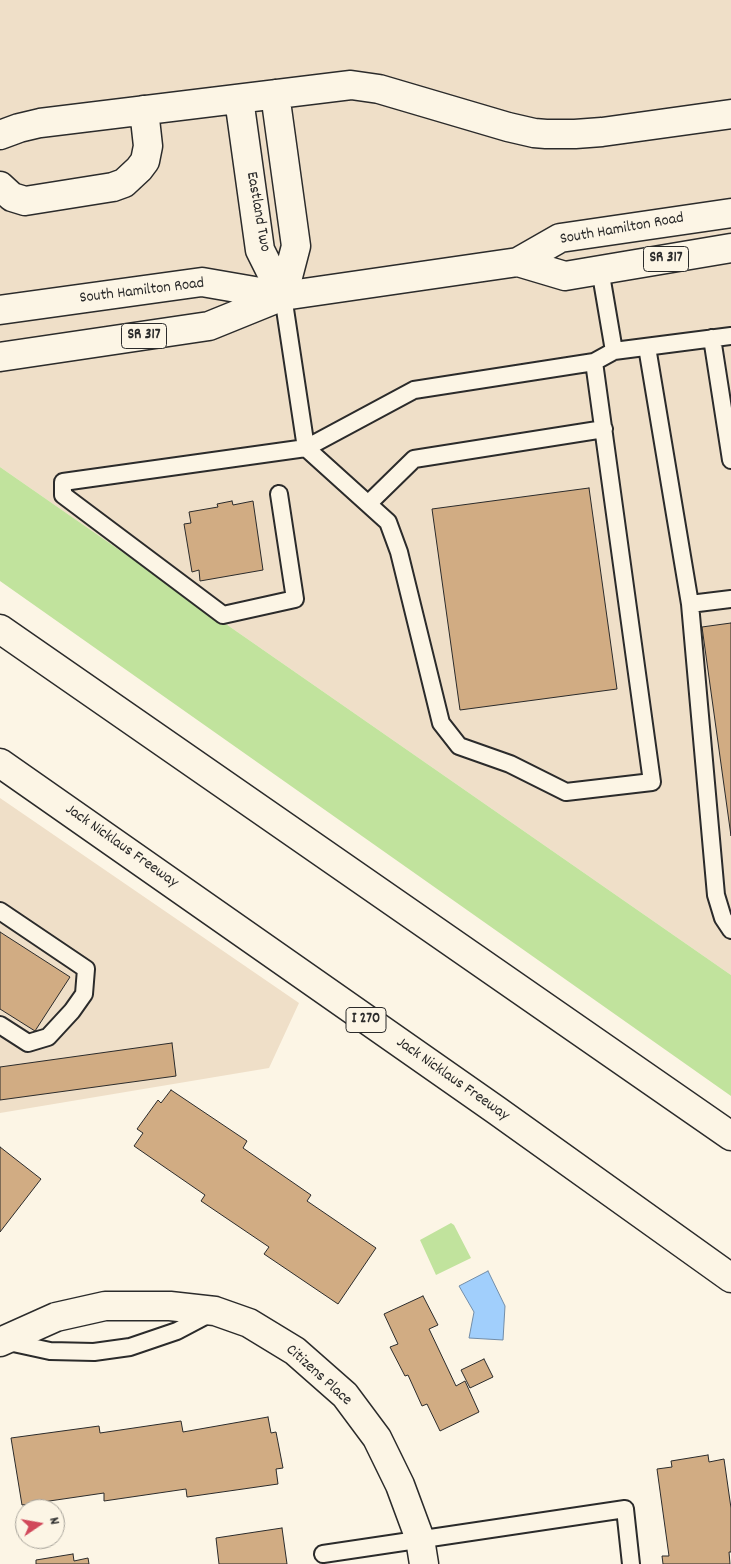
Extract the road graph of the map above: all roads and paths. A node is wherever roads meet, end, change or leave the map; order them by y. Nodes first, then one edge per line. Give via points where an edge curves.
1 (275, 94) junction
2 (239, 99) junction
3 (144, 110) junction
4 (731, 114) edge
5 (0, 135) edge
6 (0, 186) edge
7 (731, 213) edge
8 (731, 248) edge
9 (518, 262) junction
10 (600, 269) junction
11 (284, 296) junction
12 (0, 310) edge
13 (731, 336) edge
14 (712, 338) junction
15 (647, 347) junction
16 (614, 351) junction
17 (0, 357) edge
18 (594, 362) junction
19 (604, 429) junction
20 (306, 448) junction
21 (731, 460) edge
22 (279, 494) dead end
23 (368, 504) junction
24 (731, 599) edge
25 (690, 604) junction
26 (0, 629) edge
27 (0, 763) edge
28 (0, 911) edge
29 (731, 930) edge
30 (0, 1025) edge
31 (731, 1136) edge
32 (731, 1278) edge
33 (215, 1311) junction
34 (1, 1341) edge
35 (422, 1552) edge
36 (323, 1554) dead end
37 (631, 1564) edge

1 - 2 main road
1 - 4 main road via 342,86 370,87 508,127 546,134 602,132
1 - 11 main road, Eastland Two via 296,246
2 - 3 main road
2 - 11 main road, Eastland Two via 260,250
3 - 5 main road via 40,123
3 - 6 main road via 148,146 145,161 124,183 25,200 12,198
7 - 9 main road, South Hamilton Road / SR 317 via 560,238
8 - 10 main road, South Hamilton Road / SR 317
9 - 10 main road, South Hamilton Road / SR 317 via 565,276
9 - 11 main road, South Hamilton Road / SR 317
10 - 16 lane
11 - 12 main road, South Hamilton Road / SR 317 via 202,282
11 - 17 main road, South Hamilton Road / SR 317 via 209,326
11 - 20 lane
13 - 14 lane
14 - 15 lane
14 - 21 lane
15 - 16 lane
15 - 25 lane
16 - 18 lane
18 - 19 lane
18 - 20 lane via 414,390
19 - 23 lane via 414,459
19 - 23 lane via 652,782 566,792 510,764 459,746 441,722 399,552 388,522
20 - 22 lane via 63,482 64,495 223,615 295,600
20 - 23 lane
24 - 25 lane
25 - 29 lane via 716,895 723,918
26 - 31 main road
27 - 32 main road, Jack Nicklaus Freeway / I 270 via 504,1115
28 - 30 lane via 86,969 84,994 48,1037 28,1043
33 - 34 main road, Citizens Place via 170,1306 105,1306 56,1317
33 - 34 lane via 177,1331 130,1347 94,1352 50,1352
33 - 35 main road, Citizens Place via 249,1323 295,1351 345,1395 377,1438 400,1485
35 - 36 lane
35 - 37 lane via 625,1509

